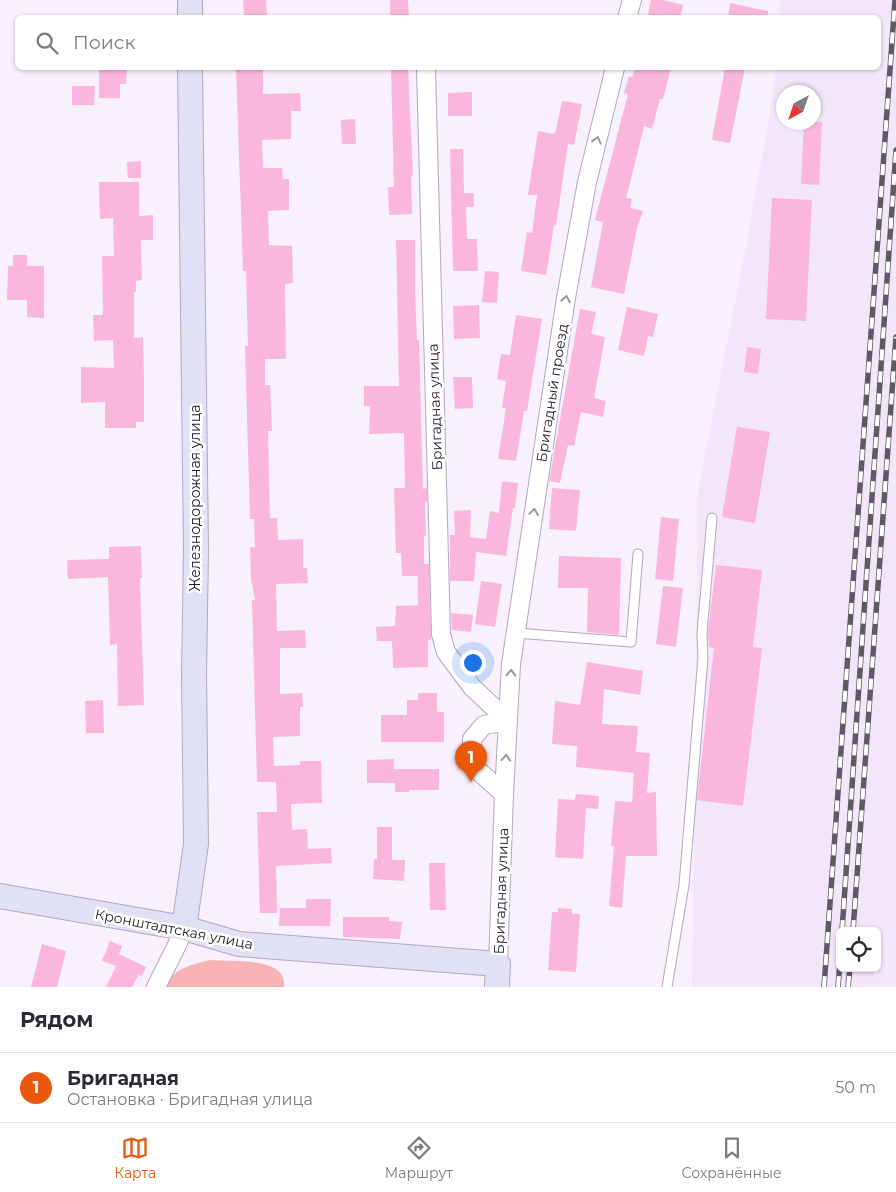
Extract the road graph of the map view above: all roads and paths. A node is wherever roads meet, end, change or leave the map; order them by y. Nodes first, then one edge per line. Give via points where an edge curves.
1 (190, 0) edge
2 (632, 0) edge
3 (190, 15) edge
4 (628, 15) edge
5 (190, 70) edge
6 (426, 70) edge
7 (615, 70) edge
8 (712, 518) dead end
9 (638, 554) dead end
10 (516, 633) junction
11 (508, 722) junction
12 (504, 794) junction
13 (0, 896) edge
14 (184, 928) junction
15 (498, 976) edge
16 (156, 987) edge
17 (667, 987) edge

1 - 3 street
2 - 4 street
5 - 14 street, Железнодорожная улица via 196,844
6 - 11 street, Бригадная улица via 441,634 446,652 472,687
10 -> 7 street, Бригадный проезд via 566,298 587,182
8 - 17 lane via 684,885
9 - 10 lane via 632,642
11 -> 10 street, Бригадный проезд
12 -> 11 street, Бригадная улица
11 - 12 street via 484,725 472,739 472,765
12 - 15 street, Бригадная улица
13 - 14 street, Кронштадтская улица
14 - 15 street, Кронштадтская улица via 239,944
14 - 16 street

